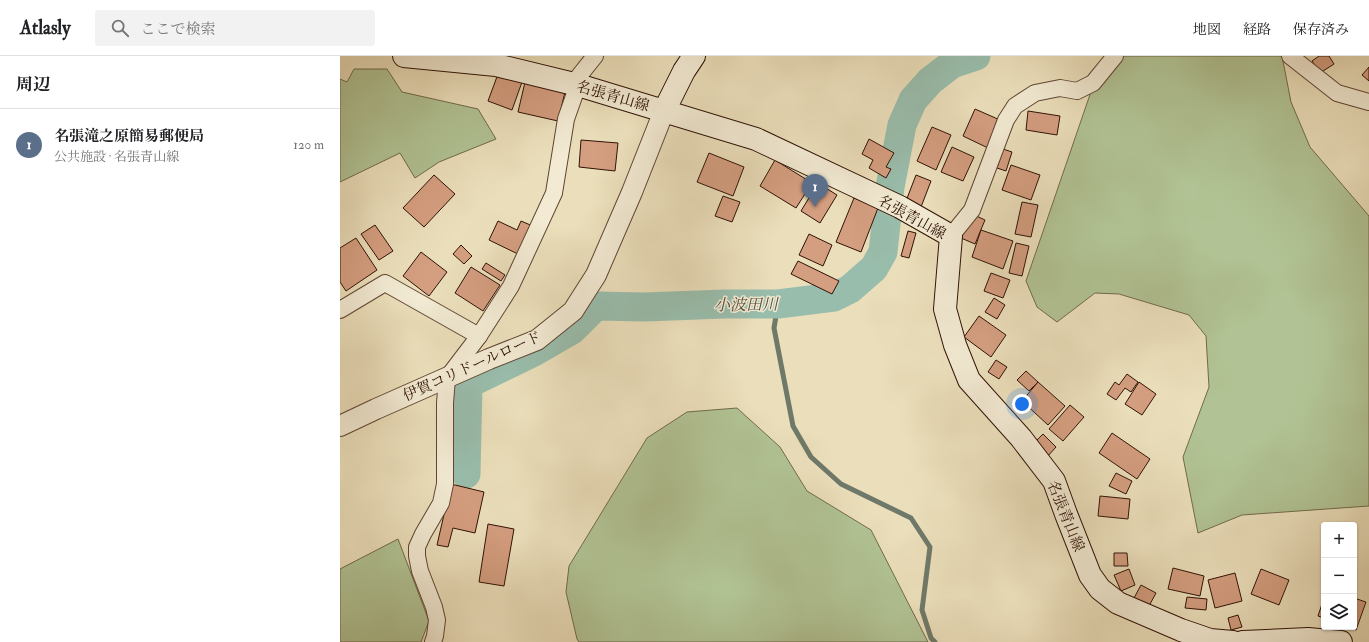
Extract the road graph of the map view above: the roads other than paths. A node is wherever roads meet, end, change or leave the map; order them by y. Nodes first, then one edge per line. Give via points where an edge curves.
1 (404, 56) edge
2 (595, 56) edge
3 (694, 56) edge
4 (1116, 56) edge
5 (1290, 56) edge
6 (578, 85) junction
7 (1369, 102) edge
8 (664, 111) junction
9 (951, 236) junction
10 (340, 310) edge
11 (479, 336) junction
12 (447, 378) junction
13 (340, 426) edge
14 (433, 642) edge
15 (1233, 642) edge
16 (1243, 642) edge
17 (1341, 642) edge

1 - 6 main road, 名張青山線 via 496,65
2 - 6 street via 578,76
3 - 8 main road
4 - 9 street via 1093,83 1077,91 1060,88 1035,93 1015,106 1006,120 972,210
5 - 7 street via 1337,93
6 - 8 main road, 名張青山線
6 - 11 street via 566,120 554,193 511,286
8 - 9 main road, 名張青山線 via 756,139 900,208
8 - 12 street, 伊賀コリドールロード via 596,275 572,311 537,340
9 - 15 main road, 名張青山線 via 945,309 955,345 969,380 1021,438 1054,481 1090,575 1100,589 1118,603 1210,640
10 - 11 street via 386,283
11 - 12 street
12 - 13 street, 伊賀コリドールロード
12 - 14 street via 445,484 441,503 417,547 420,572 437,620
16 - 17 main road via 1308,639

